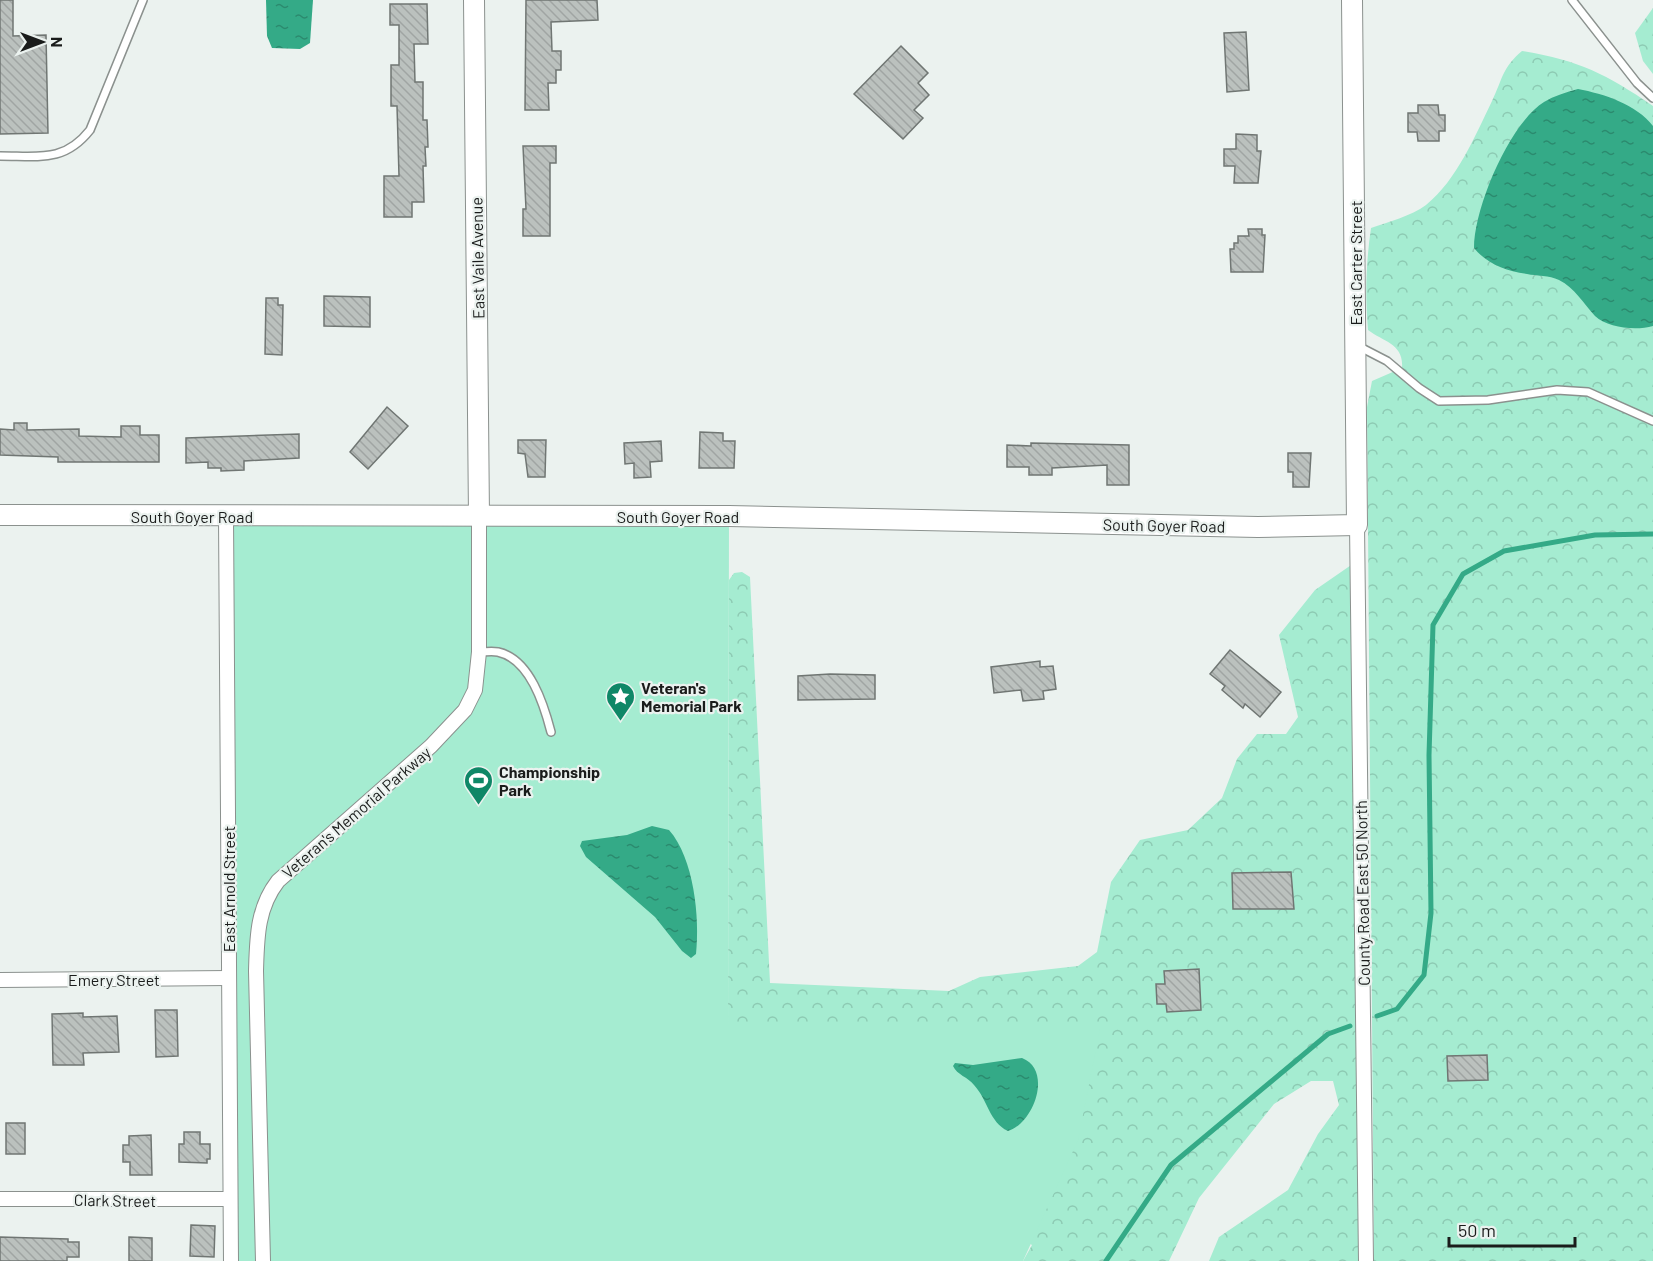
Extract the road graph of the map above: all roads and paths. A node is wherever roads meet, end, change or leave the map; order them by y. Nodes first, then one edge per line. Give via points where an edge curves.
1 (143, 0) edge
2 (474, 0) edge
3 (1352, 0) edge
4 (1572, 0) edge
5 (1653, 98) edge
6 (0, 156) edge
7 (1355, 345) junction
8 (1653, 421) edge
9 (0, 515) edge
10 (226, 517) junction
11 (479, 517) junction
12 (1357, 525) junction
13 (479, 652) junction
14 (551, 732) dead end
15 (229, 978) junction
16 (0, 980) edge
17 (231, 1198) junction
18 (0, 1199) edge
19 (231, 1261) edge
20 (262, 1261) edge
21 (1366, 1261) edge

1 - 6 lane via 90,130 78,145 44,156
2 - 11 street, East Vaile Avenue
3 - 7 street, East Carter Street
4 - 5 lane
7 - 8 lane via 1387,361 1439,401 1488,400 1557,390 1588,392
7 - 12 street, East Carter Street
9 - 10 street, South Goyer Road
10 - 11 street, South Goyer Road
10 - 15 street, East Arnold Street
11 - 12 street, South Goyer Road via 729,516 1246,527
11 - 13 street, Veteran's Memorial Parkway
12 - 21 street, County Road East 50 North
13 - 14 lane via 500,652 518,664 543,702
13 - 20 street, Veteran's Memorial Parkway via 475,690 461,715 278,881 262,909 256,971
15 - 16 street, Emery Street
15 - 17 street, East Arnold Street
17 - 18 street, Clark Street
17 - 19 street, East Arnold Street

